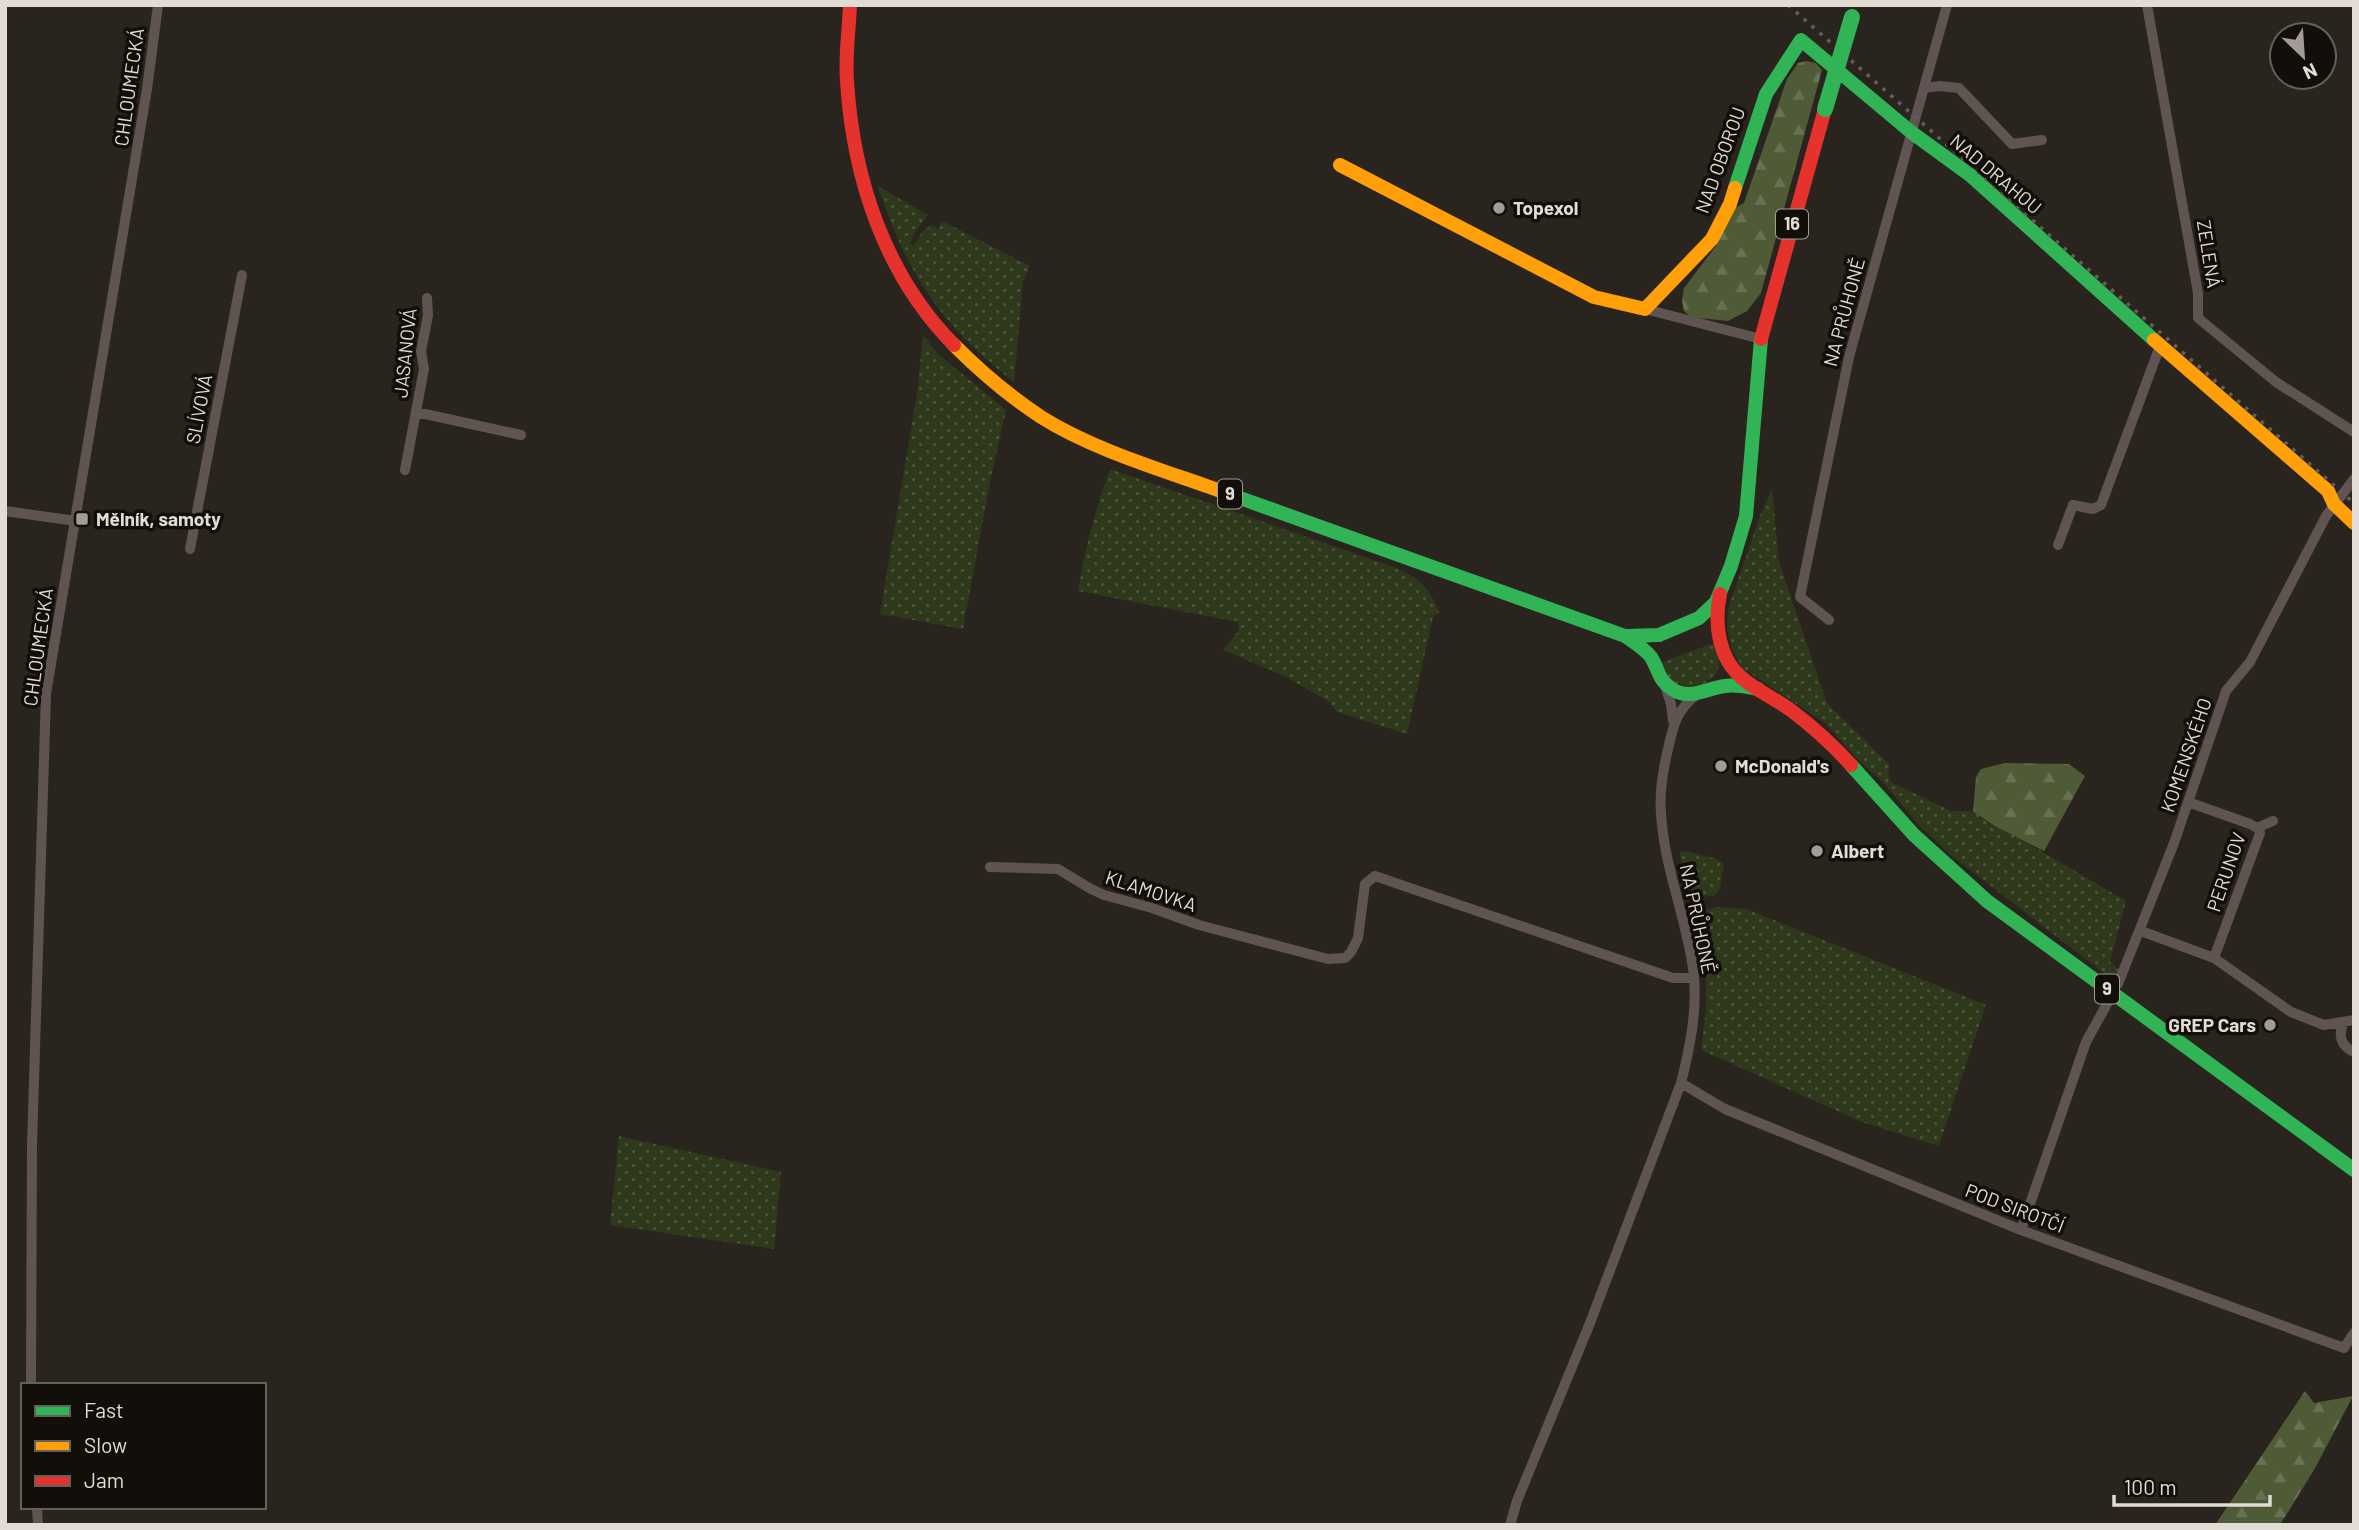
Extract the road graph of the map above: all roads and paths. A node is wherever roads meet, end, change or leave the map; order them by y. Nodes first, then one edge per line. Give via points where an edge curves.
1 (158, 5) edge
2 (850, 5) edge
3 (1947, 5) edge
4 (2147, 5) edge
5 (1854, 11) edge
6 (1801, 40) joint
7 (1924, 88) junction
8 (1911, 132) junction
9 (2042, 140) dead end
10 (1340, 164) dead end
11 (242, 275) dead end
12 (427, 298) dead end
13 (1645, 309) junction
14 (1761, 340) junction
15 (2160, 346) junction
16 (416, 412) junction
17 (2354, 432) edge
18 (521, 435) dead end
19 (405, 470) dead end
20 (2354, 479) edge
21 (2334, 505) junction
22 (5, 511) edge
23 (76, 521) junction
24 (2354, 523) edge
25 (2058, 545) dead end
26 (190, 549) dead end
27 (1720, 594) junction
28 (1829, 620) dead end
29 (1687, 624) junction
30 (1668, 631) junction
31 (1625, 636) junction
32 (1724, 648) junction
33 (1655, 666) junction
34 (1664, 684) junction
35 (1758, 690) junction
36 (1703, 692) junction
37 (1672, 727) junction
38 (2188, 802) junction
39 (2273, 821) dead end
40 (2257, 828) junction
41 (990, 867) dead end
42 (2141, 930) junction
43 (2214, 958) junction
44 (1694, 978) junction
45 (2118, 984) dead end
46 (2108, 1002) dead end
47 (2349, 1021) edge
48 (2354, 1052) edge
49 (1681, 1083) junction
50 (2354, 1170) edge
51 (2021, 1230) junction
52 (2354, 1333) edge
53 (31, 1383) edge
54 (1510, 1525) edge

1 - 23 street, CHLOUMECKÁ
2 - 31 main road, 9 via 845,57 848,116 858,173 873,217 894,263 929,318 995,385 1057,427 1108,450
3 - 7 street, NA PRŮHONĚ
4 - 17 street, ZELENÁ via 2199,293 2198,318 2276,382
5 - 14 main road, 16, bridge
6 - 8 main road, NAD DRAHOU
6 - 13 main road, NAD OBOROU via 1766,94 1730,204 1712,239
7 - 8 street, NA PRŮHONĚ
7 - 9 street via 1959,88 2012,144
8 - 15 main road, NAD DRAHOU via 1970,175
8 - 28 street, NA PRŮHONĚ via 1849,357 1800,597
10 - 13 main road via 1594,297
11 - 26 street, SLÍVOVÁ
12 - 16 street, JASANOVÁ via 421,351 424,369
13 - 14 street
14 - 27 main road, 16 via 1746,516
15 - 21 main road, NAD DRAHOU via 2328,491
15 - 25 street via 2101,505 2093,509 2073,505
16 - 18 street, JASANOVÁ
16 - 19 street, JASANOVÁ
20 - 21 street, KOMENSKÉHO
21 - 24 main road, NAD DRAHOU
21 - 38 street, KOMENSKÉHO via 2250,662 2226,691
22 - 23 street
23 - 53 street, CHLOUMECKÁ via 46,694 32,1145
27 - 29 main road, 16 via 1704,615
27 - 32 main road, 16 via 1716,619
29 - 30 main road, 9
29 - 32 main road, 9 via 1707,627
30 - 31 main road, 9 via 1649,637
30 - 33 main road via 1657,647
31 - 33 main road, 9 via 1645,650
32 - 35 main road, 9 via 1734,670
32 - 36 main road via 1723,675
33 - 34 main road, 9
34 - 36 main road, 9 via 1680,693
34 - 37 street, NA PRŮHONĚ
35 - 36 main road, 9 via 1738,685
35 - 50 main road, 9 via 1790,709 1840,752 1909,831 1987,901
36 - 37 street, NA PRŮHONĚ via 1679,711
37 - 44 street, NA PRŮHONĚ via 1661,812
38 - 40 street, PERUNOV
38 - 42 street, KOMENSKÉHO
39 - 40 street
40 - 43 street, PERUNOV via 2260,837
41 - 44 street, KLAMOVKA via 1058,869 1098,893 1328,959 1345,958 1355,946 1365,884 1375,876 1673,978
42 - 43 street
42 - 45 street, KOMENSKÉHO
43 - 47 street via 2291,1012 2324,1025
44 - 49 street, NA PRŮHONĚ via 1694,1026
46 - 51 street via 2087,1042
47 - 48 street via 2340,1037
49 - 51 street, POD SIROTČÍ via 1725,1109
49 - 54 street, NA PRŮHONĚ
51 - 52 street, POD SIROTČÍ via 2344,1348

